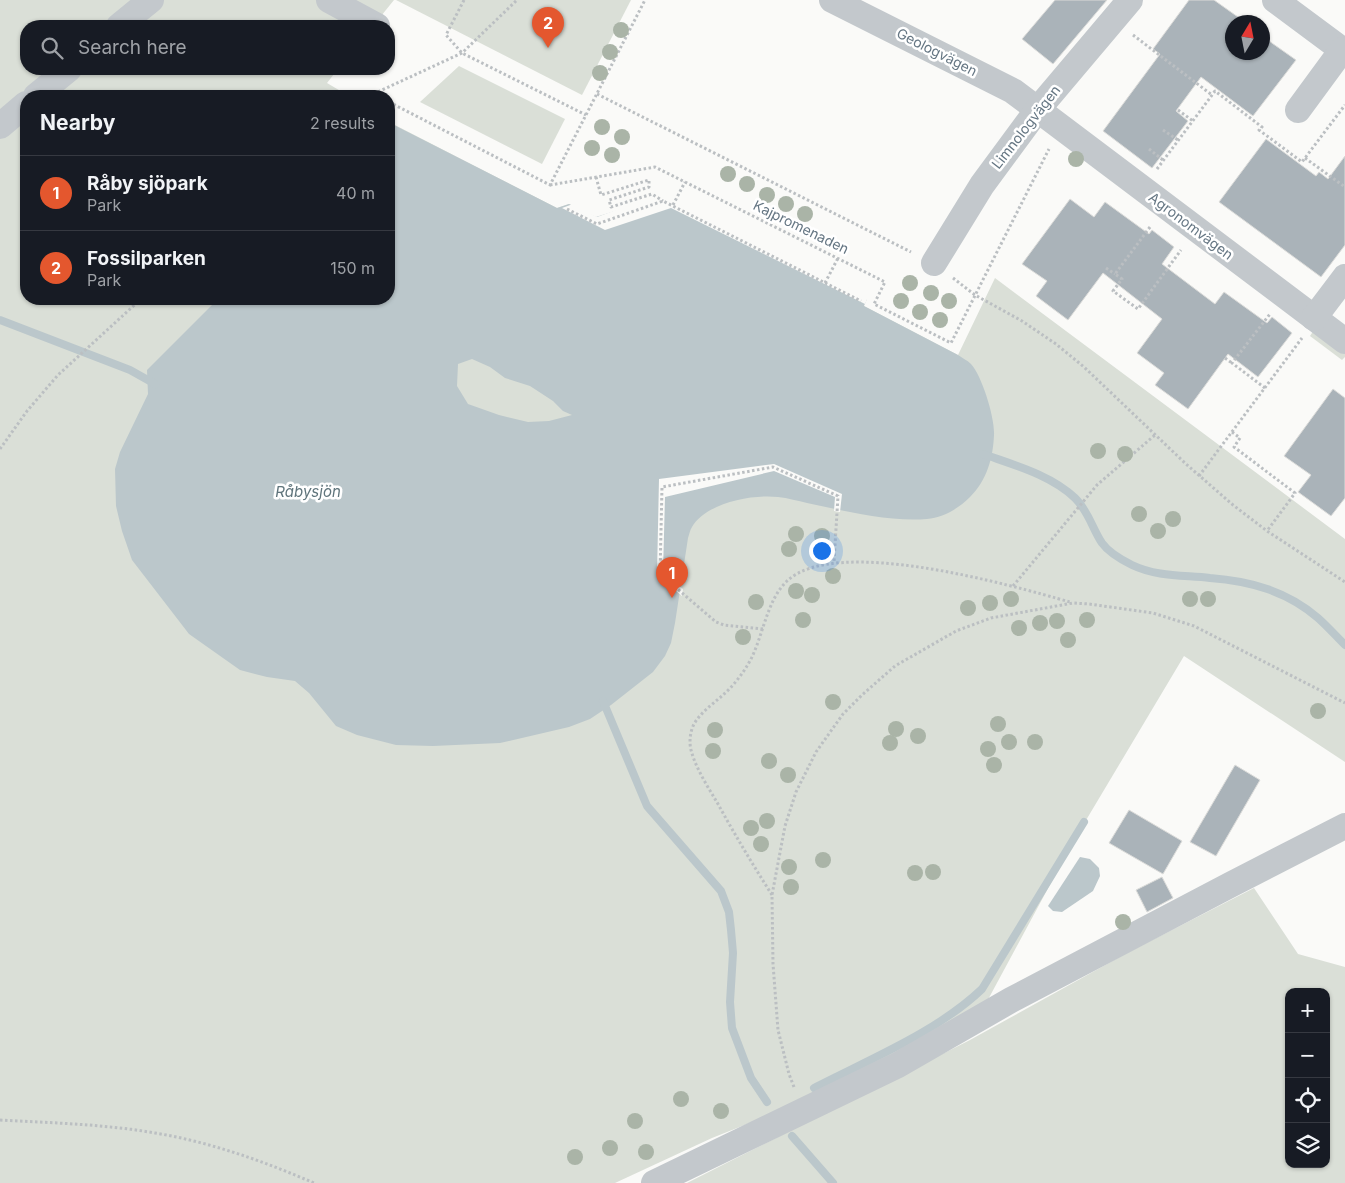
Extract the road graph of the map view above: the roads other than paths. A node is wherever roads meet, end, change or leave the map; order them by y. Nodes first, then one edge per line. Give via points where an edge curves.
1 (151, 0) edge
2 (328, 0) edge
3 (832, 0) edge
4 (1130, 0) edge
5 (1275, 0) edge
6 (369, 14) edge
7 (126, 20) edge
8 (1343, 51) edge
9 (62, 75) edge
10 (43, 90) edge
11 (20, 109) edge
12 (1038, 109) junction
13 (1298, 110) dead end
14 (0, 126) edge
15 (934, 263) road end
16 (1345, 277) edge
17 (1314, 318) junction
18 (1345, 341) edge
19 (1345, 826) edge
20 (654, 1183) edge

1 - 7 street
2 - 6 street
3 - 12 street, Geologvägen via 1013,92
4 - 12 street, Limnologvägen
5 - 8 street
8 - 13 street
9 - 10 street
11 - 14 street
12 - 15 street, Limnologvägen via 982,185
12 - 17 street, Agronomvägen
16 - 17 street
17 - 18 street, Agronomvägen
19 - 20 street via 1011,1000 898,1065

